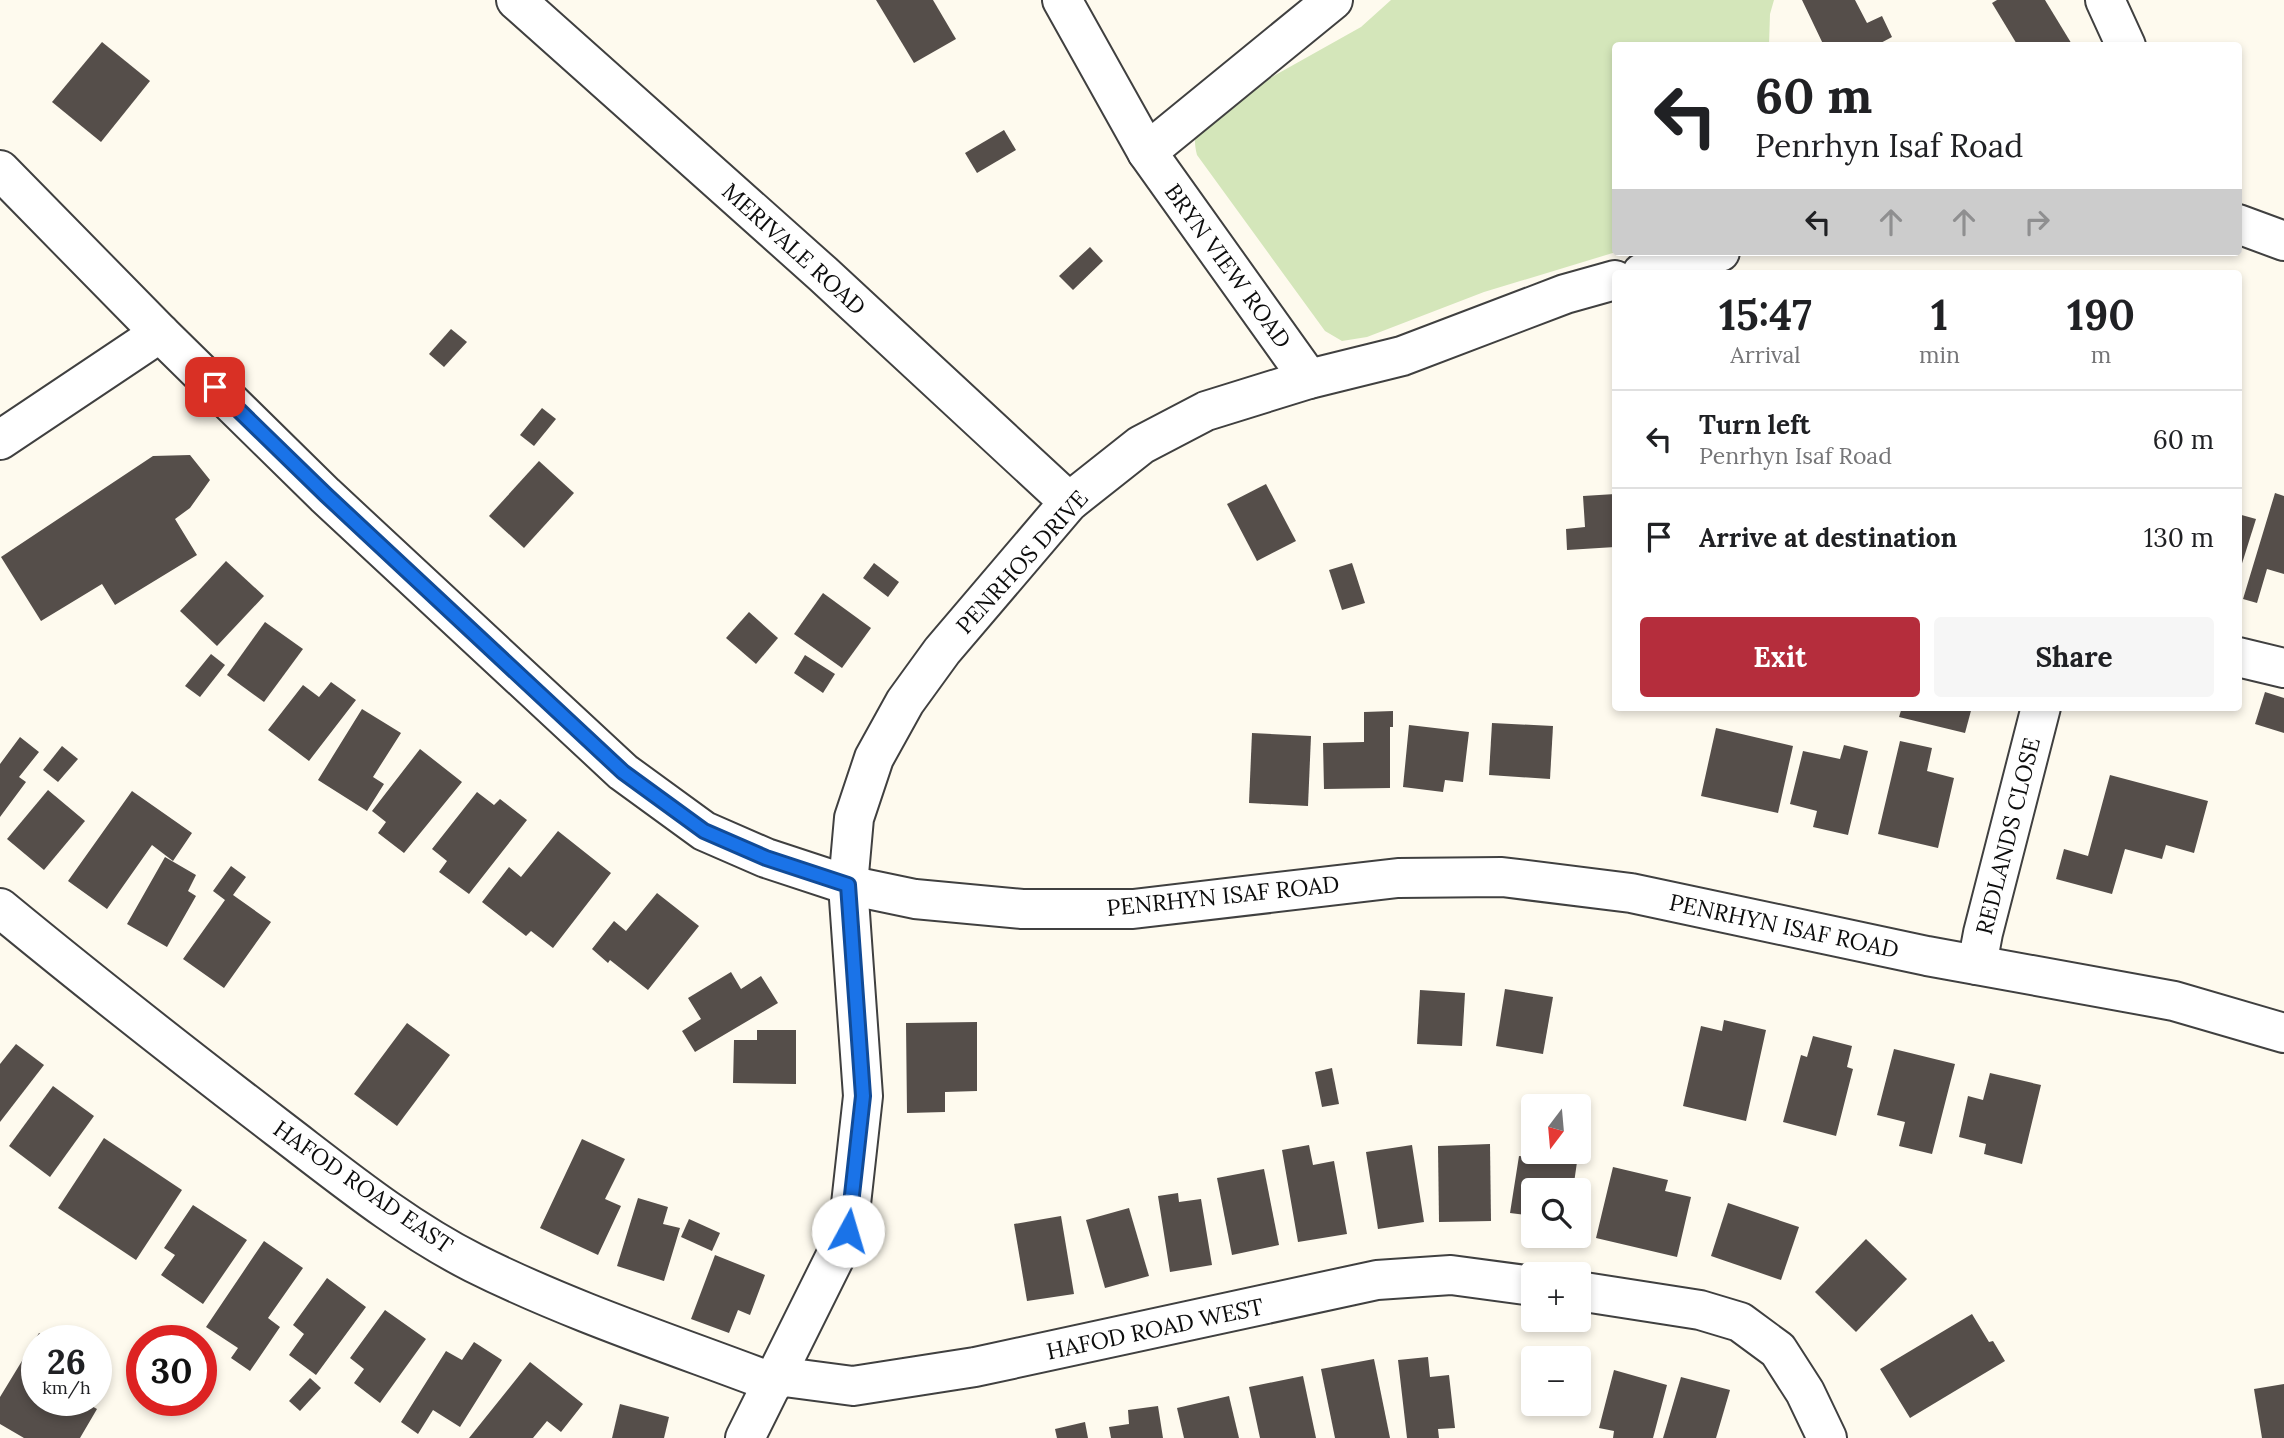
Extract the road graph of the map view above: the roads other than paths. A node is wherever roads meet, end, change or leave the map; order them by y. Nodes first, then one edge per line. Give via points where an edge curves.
1 (516, 0) edge
2 (1062, 0) edge
3 (1333, 0) edge
4 (2105, 0) edge
5 (2124, 42) edge
6 (1147, 152) junction
7 (0, 170) edge
8 (2242, 226) edge
9 (2284, 242) edge
10 (1705, 256) edge
11 (1653, 270) edge
12 (1612, 281) edge
13 (160, 334) junction
14 (1309, 380) junction
15 (0, 440) edge
16 (1069, 502) junction
17 (2242, 658) edge
18 (2284, 668) edge
19 (2040, 711) edge
20 (848, 885) junction
21 (0, 908) edge
22 (1977, 965) junction
23 (2284, 1033) edge
24 (1521, 1284) edge
25 (1591, 1293) edge
26 (775, 1380) junction
27 (745, 1438) edge
28 (1827, 1438) edge

1 - 16 street, MERIVALE ROAD
2 - 6 street, BRYN VIEW ROAD
3 - 6 street
4 - 5 street
6 - 14 street, BRYN VIEW ROAD
7 - 13 street, PENRHYN ISAF ROAD
8 - 9 street
10 - 11 street
12 - 14 street, PENRHOS DRIVE via 1402,356
13 - 15 street
13 - 20 street, PENRHYN ISAF ROAD via 623,772 704,831 766,858
14 - 16 street, PENRHOS DRIVE via 1206,411 1141,445
16 - 20 street, PENRHOS DRIVE via 942,651 905,702 874,758 854,818
17 - 18 street
19 - 22 street, REDLANDS CLOSE
20 - 22 street, PENRHYN ISAF ROAD via 915,899 1022,909 1119,909 1398,878 1502,877 1631,894
20 - 26 street, PENRHOS DRIVE via 863,1096 848,1231
21 - 26 street, HAFOD ROAD EAST via 123,1010 413,1228 545,1295
22 - 23 street, PENRHYN ISAF ROAD via 2174,1001
24 - 26 street, HAFOD ROAD WEST via 1451,1275 1377,1280 975,1367 853,1386
25 - 28 street via 1700,1310 1740,1322 1778,1349
26 - 27 street, PENRHOS DRIVE

